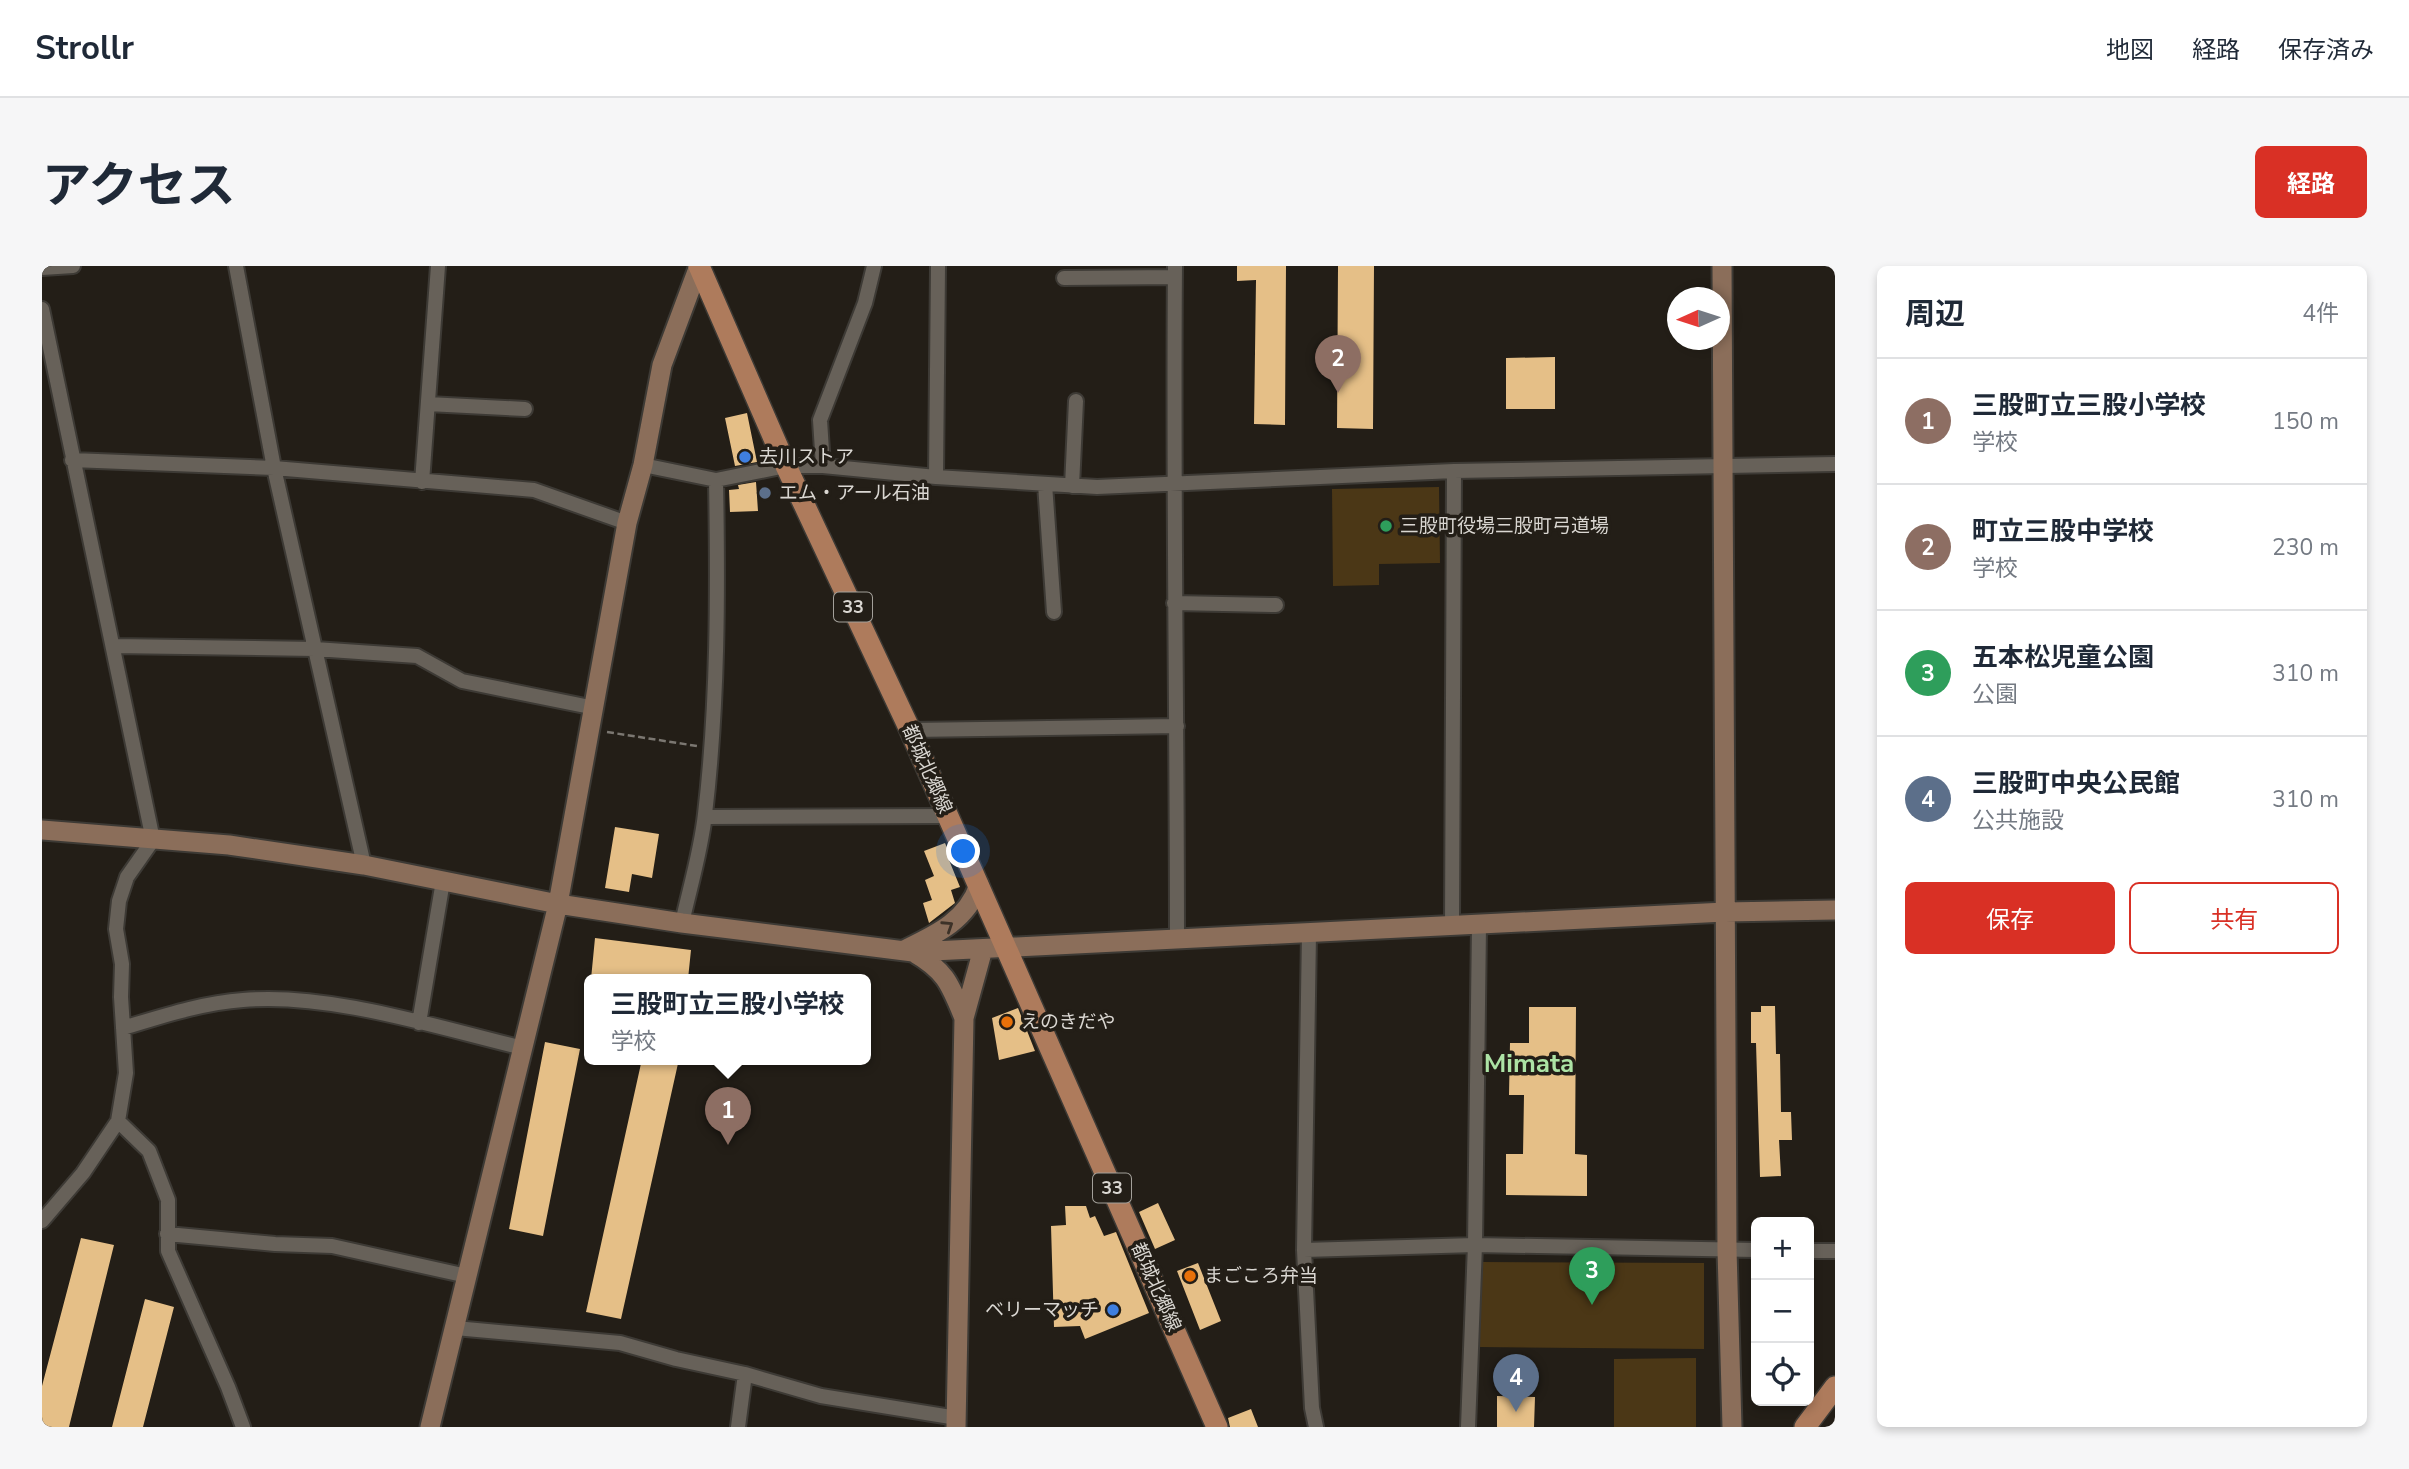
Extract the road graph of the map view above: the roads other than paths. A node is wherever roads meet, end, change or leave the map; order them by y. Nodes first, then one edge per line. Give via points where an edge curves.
1 (73, 266) edge
2 (236, 266) edge
3 (438, 266) edge
4 (699, 266) edge
5 (874, 266) edge
6 (937, 266) edge
7 (1722, 266) edge
8 (42, 268) edge
9 (1175, 272) edge
10 (1064, 278) dead end
11 (42, 309) edge
12 (1076, 401) dead end
13 (428, 404) junction
14 (525, 409) dead end
15 (72, 460) junction
16 (1835, 464) edge
17 (643, 465) junction
18 (786, 466) junction
19 (823, 466) junction
20 (1723, 467) junction
21 (274, 468) junction
22 (1454, 471) junction
23 (936, 477) junction
24 (716, 480) junction
25 (422, 482) junction
26 (1045, 484) junction
27 (1174, 484) junction
28 (1072, 486) junction
29 (627, 523) junction
30 (1174, 603) junction
31 (1276, 605) dead end
32 (1054, 612) dead end
33 (113, 646) junction
34 (315, 649) junction
35 (595, 708) junction
36 (1177, 726) junction
37 (910, 730) junction
38 (948, 816) junction
39 (705, 817) junction
40 (42, 830) edge
41 (153, 840) junction
42 (364, 865) junction
43 (443, 881) junction
44 (979, 885) junction
45 (558, 904) junction
46 (1835, 910) edge
47 (1725, 912) junction
48 (682, 923) junction
49 (1479, 925) junction
50 (1452, 926) junction
51 (1309, 933) junction
52 (1177, 940) junction
53 (1007, 948) junction
54 (983, 949) junction
55 (907, 951) junction
56 (964, 1018) junction
57 (419, 1023) junction
58 (123, 1028) junction
59 (523, 1048) junction
60 (118, 1121) junction
61 (42, 1221) edge
62 (167, 1234) junction
63 (1475, 1245) junction
64 (1304, 1250) junction
65 (1727, 1250) junction
66 (1751, 1250) edge
67 (1814, 1251) edge
68 (1835, 1251) edge
69 (467, 1276) junction
70 (455, 1328) junction
71 (745, 1374) junction
72 (1835, 1387) edge
73 (957, 1422) edge
74 (243, 1427) edge
75 (430, 1427) edge
76 (738, 1427) edge
77 (1217, 1427) edge
78 (1316, 1427) edge
79 (1468, 1427) edge
80 (1732, 1427) edge
81 (1805, 1427) edge

1 - 8 street
2 - 21 street
3 - 13 street
4 - 17 street via 663,365
4 - 18 main road, 都城北郷線 / 33
5 - 19 street via 865,303 820,420
6 - 23 street
7 - 20 street
9 - 10 street
9 - 27 street
11 - 15 street
12 - 28 street
13 - 14 street
13 - 25 street
15 - 21 street
15 - 33 street
16 - 20 street
17 - 24 street
17 - 29 street
18 - 19 street
18 - 24 street
18 - 37 main road, 都城北郷線 / 33
19 - 23 street
20 - 22 street
20 - 47 street
21 - 25 street
21 - 34 street
22 - 27 street
22 - 50 street
23 - 26 street
24 - 39 street via 716,639
25 - 29 street via 534,490
26 - 28 street
26 - 32 street
27 - 28 street
27 - 30 street
29 - 35 street
30 - 31 street
30 - 36 street
33 - 34 street
33 - 41 street
34 - 35 street via 416,656 462,681
34 - 42 street
35 - 45 street
36 - 37 street
36 - 52 street
37 - 38 main road, 都城北郷線 / 33
38 - 39 street
38 - 44 main road, 都城北郷線 / 33
39 - 48 street
40 - 41 street
41 - 42 street via 229,845
41 - 58 street via 127,877 119,901 116,929 122,964
42 - 43 street
43 - 45 street
43 - 57 street
44 - 53 main road, 都城北郷線 / 33
55 -> 44 street via 957,921
45 - 48 street
45 - 59 street
46 - 47 street
47 - 49 street
47 - 65 street
48 - 55 street
49 - 50 street
49 - 63 street
50 - 51 street
51 - 52 street
51 - 64 street
52 - 53 street
53 - 54 street
53 - 77 main road, 都城北郷線 / 33
54 - 55 street
54 - 56 street
55 - 56 street via 935,965 951,985
56 - 73 street
57 - 58 street via 306,1001 245,999 197,1006
57 - 59 street
58 - 60 street via 126,1073
59 - 69 street
60 - 61 street via 83,1173
60 - 62 street via 149,1151 168,1199
62 - 69 street via 332,1246
62 - 74 street via 168,1251
63 - 64 street
63 - 65 street
63 - 79 street
64 - 78 street
65 - 66 street
65 - 80 street
67 - 68 street
69 - 70 street
70 - 71 street via 620,1343
70 - 75 street
71 - 73 street via 821,1396
71 - 76 street
72 - 81 main road

